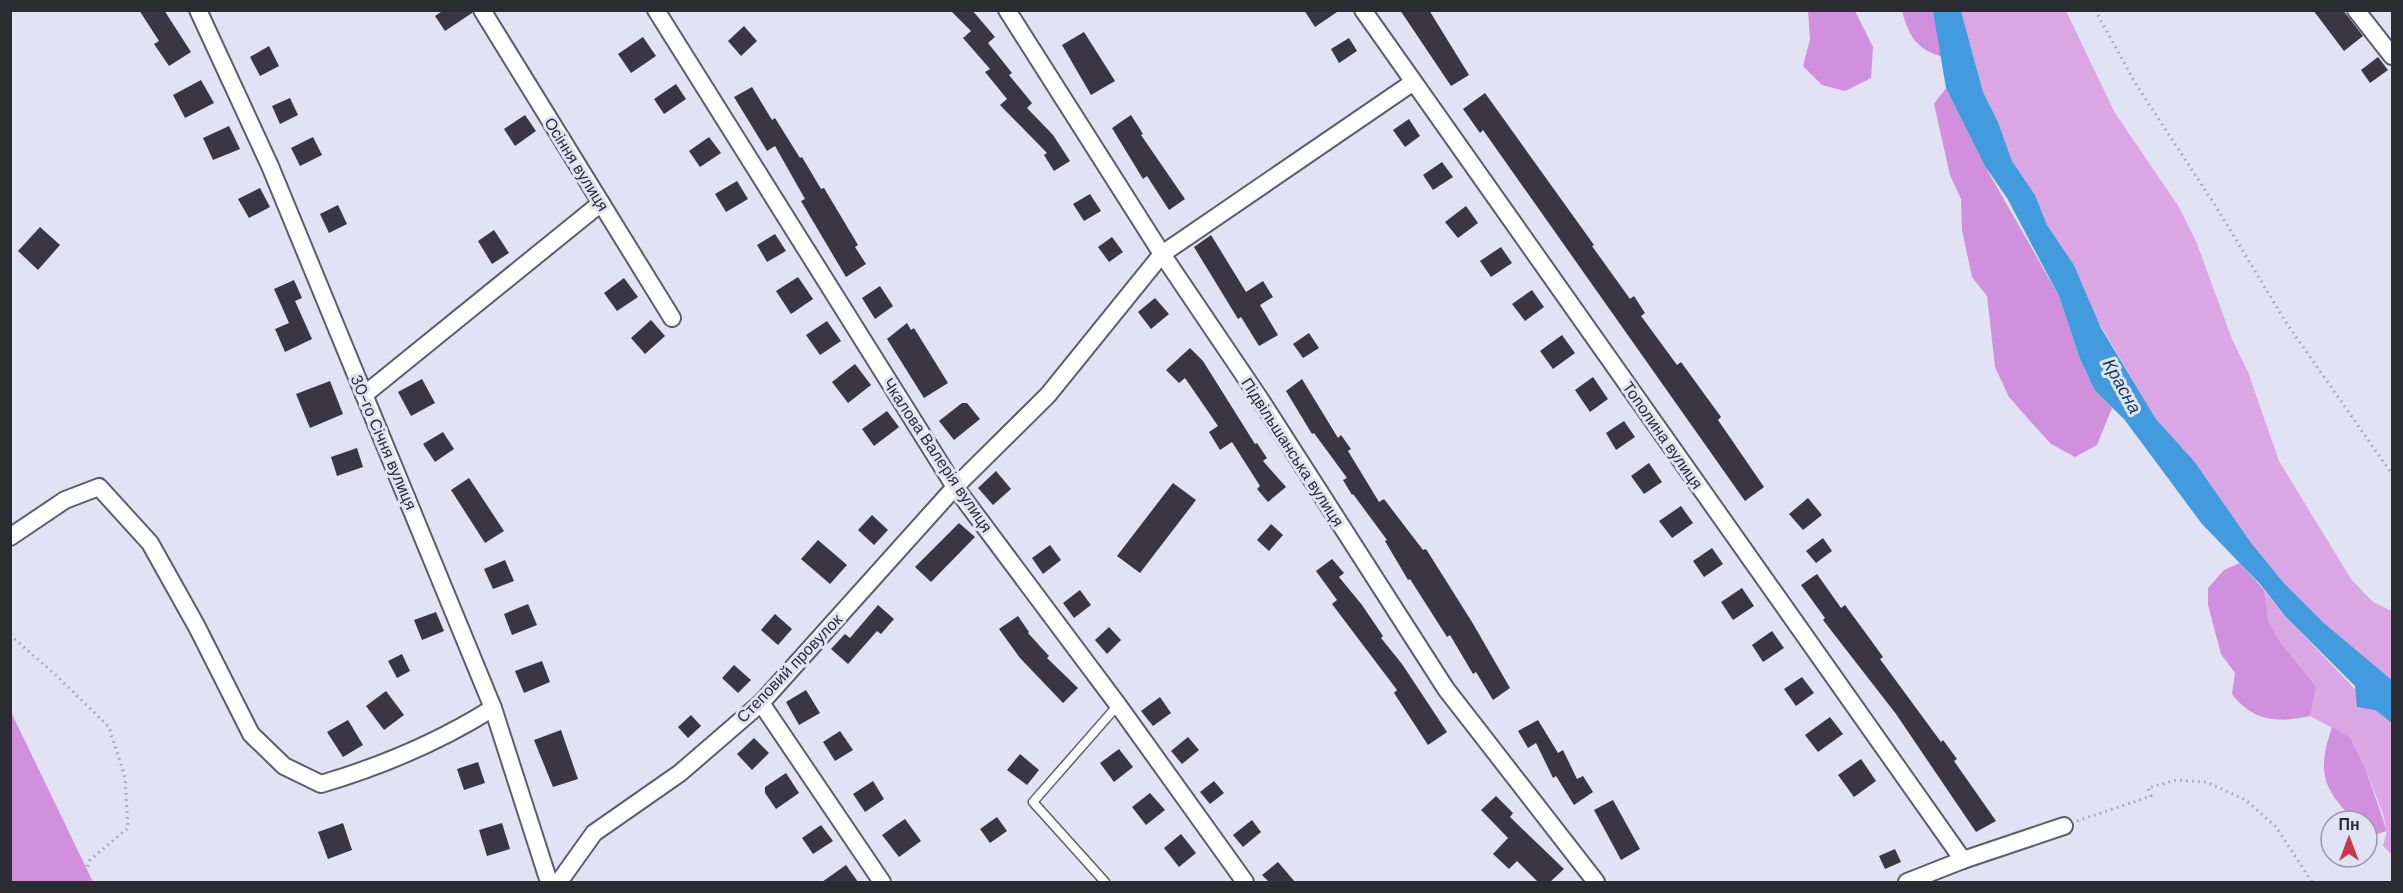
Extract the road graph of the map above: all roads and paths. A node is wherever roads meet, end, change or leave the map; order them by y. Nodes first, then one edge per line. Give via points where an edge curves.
1 (198, 10) edge
2 (482, 10) edge
3 (656, 10) edge
4 (1007, 10) edge
5 (1363, 10) edge
6 (2095, 10) edge
7 (2356, 10) edge
8 (2392, 56) edge
9 (1412, 83) junction
10 (601, 203) junction
11 (1162, 254) junction
12 (672, 318) dead end
13 (364, 395) junction
14 (2392, 474) edge
15 (955, 487) junction
16 (10, 537) edge
17 (10, 635) edge
18 (761, 703) junction
19 (1118, 705) junction
20 (493, 708) junction
21 (2064, 826) joint
22 (1963, 860) junction
23 (81, 882) edge
24 (549, 882) edge
25 (559, 882) edge
26 (882, 882) edge
27 (1106, 882) edge
28 (1245, 882) edge
29 (1596, 882) edge
30 (1912, 882) edge
31 (2312, 882) edge

1 - 13 street, 30-го Січня вулиця via 270,166
2 - 10 street, Осіння вулиця
3 - 15 street, Чкалова Валерія вулиця
4 - 11 street, Підвільшанська вулиця
5 - 9 street, Тополина вулиця
6 - 14 path via 2137,86 2287,324
7 - 8 street
9 - 11 street, Степовий провулок
9 - 22 street, Тополина вулиця
10 - 12 street, Осіння вулиця
10 - 13 street
11 - 15 street, Степовий провулок via 1048,395
11 - 29 street, Підвільшанська вулиця via 1446,689
13 - 20 street, 30-го Січня вулиця
15 - 18 street, Степовий провулок
15 - 19 street, Чкалова Валерія вулиця
16 - 20 street via 65,500 99,487 150,543 198,627 251,734 284,766 321,784 371,770 456,732
17 - 23 path via 109,727 125,777 128,828 90,860
18 - 25 street, Степовий провулок via 680,772 594,833
18 - 26 street
19 - 27 lane via 1033,802
19 - 28 street, Чкалова Валерія вулиця
20 - 24 street, 30-го Січня вулиця
21 - 22 street
21 - 31 path via 2151,796 2148,788 2176,780 2206,782 2246,800 2276,827
22 - 30 street

